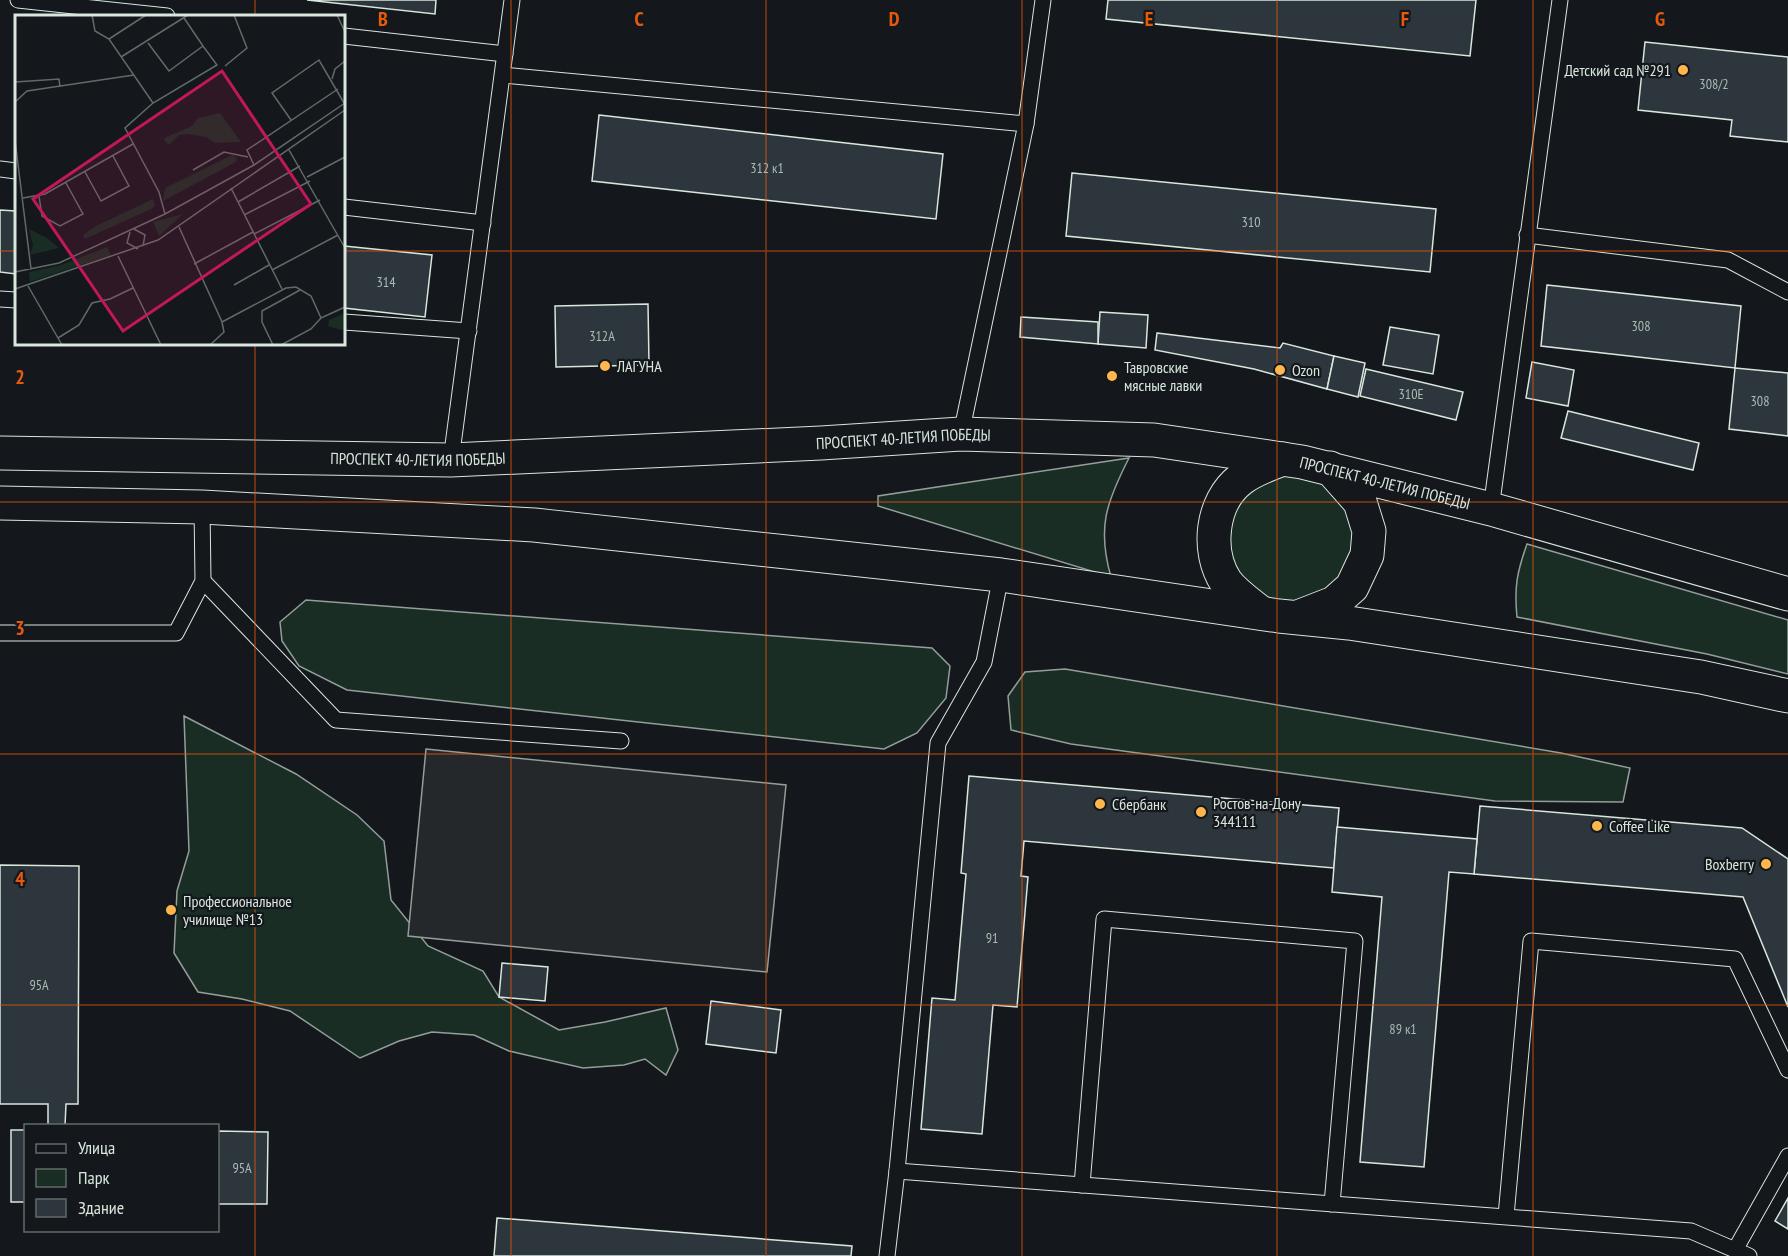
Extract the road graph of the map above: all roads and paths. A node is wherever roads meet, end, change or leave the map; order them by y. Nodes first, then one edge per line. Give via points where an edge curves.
1 (18, 0) edge
2 (512, 0) edge
3 (1043, 0) edge
4 (1560, 0) edge
5 (157, 15) edge
6 (345, 36) edge
7 (505, 54) junction
8 (502, 75) junction
9 (1026, 124) junction
10 (0, 169) edge
11 (15, 171) edge
12 (345, 207) edge
13 (483, 222) junction
14 (1527, 235) junction
15 (1788, 292) edge
16 (0, 299) edge
17 (15, 300) edge
18 (345, 322) edge
19 (469, 331) junction
20 (961, 434) junction
21 (0, 453) edge
22 (1283, 459) junction
23 (451, 460) junction
24 (1330, 468) junction
25 (0, 503) edge
26 (202, 507) junction
27 (1491, 509) junction
28 (1001, 575) junction
29 (203, 581) junction
30 (1788, 594) edge
31 (1261, 613) junction
32 (1297, 617) junction
33 (0, 633) edge
34 (1788, 696) edge
35 (621, 741) dead end
36 (1788, 1070) edge
37 (1788, 1156) edge
38 (897, 1171) junction
39 (1082, 1185) junction
40 (1332, 1204) junction
41 (1506, 1216) junction
42 (1735, 1250) junction
43 (887, 1256) edge
44 (1749, 1256) edge

1 - 5 lane
2 - 7 lane
3 - 9 lane
4 - 14 lane
6 - 7 lane
7 - 8 lane
8 - 9 lane
8 - 13 lane
9 - 20 lane
10 - 11 lane
12 - 13 lane
13 - 19 lane
14 - 15 lane via 1728,260
14 - 27 lane
16 - 17 lane
18 - 19 lane
19 - 23 lane
20 - 22 main road, ПРОСПЕКТ 40-ЛЕТИЯ ПОБЕДЫ via 1154,440
20 - 23 main road, ПРОСПЕКТ 40-ЛЕТИЯ ПОБЕДЫ
21 - 23 main road, ПРОСПЕКТ 40-ЛЕТИЯ ПОБЕДЫ
22 - 24 main road, ПРОСПЕКТ 40-ЛЕТИЯ ПОБЕДЫ
22 - 31 main road via 1240,480 1223,501 1214,528 1215,557 1227,582
24 - 27 main road, ПРОСПЕКТ 40-ЛЕТИЯ ПОБЕДЫ
24 - 32 main road via 1360,502 1369,531 1367,555 1352,587 1335,603
25 - 26 main road
26 - 28 main road via 534,525
26 - 29 lane
27 - 30 main road, ПРОСПЕКТ 40-ЛЕТИЯ ПОБЕДЫ
28 - 31 main road
28 - 38 lane via 984,662 938,743
29 - 33 lane via 176,633
29 - 35 lane via 336,720
31 - 32 main road
32 - 34 main road via 1701,677
36 - 41 lane via 1735,959 1530,941
37 - 42 lane
38 - 39 lane
38 - 43 lane
39 - 40 lane
39 - 40 lane via 1104,919 1355,941
40 - 41 lane
41 - 42 lane via 1691,1231
42 - 44 lane

